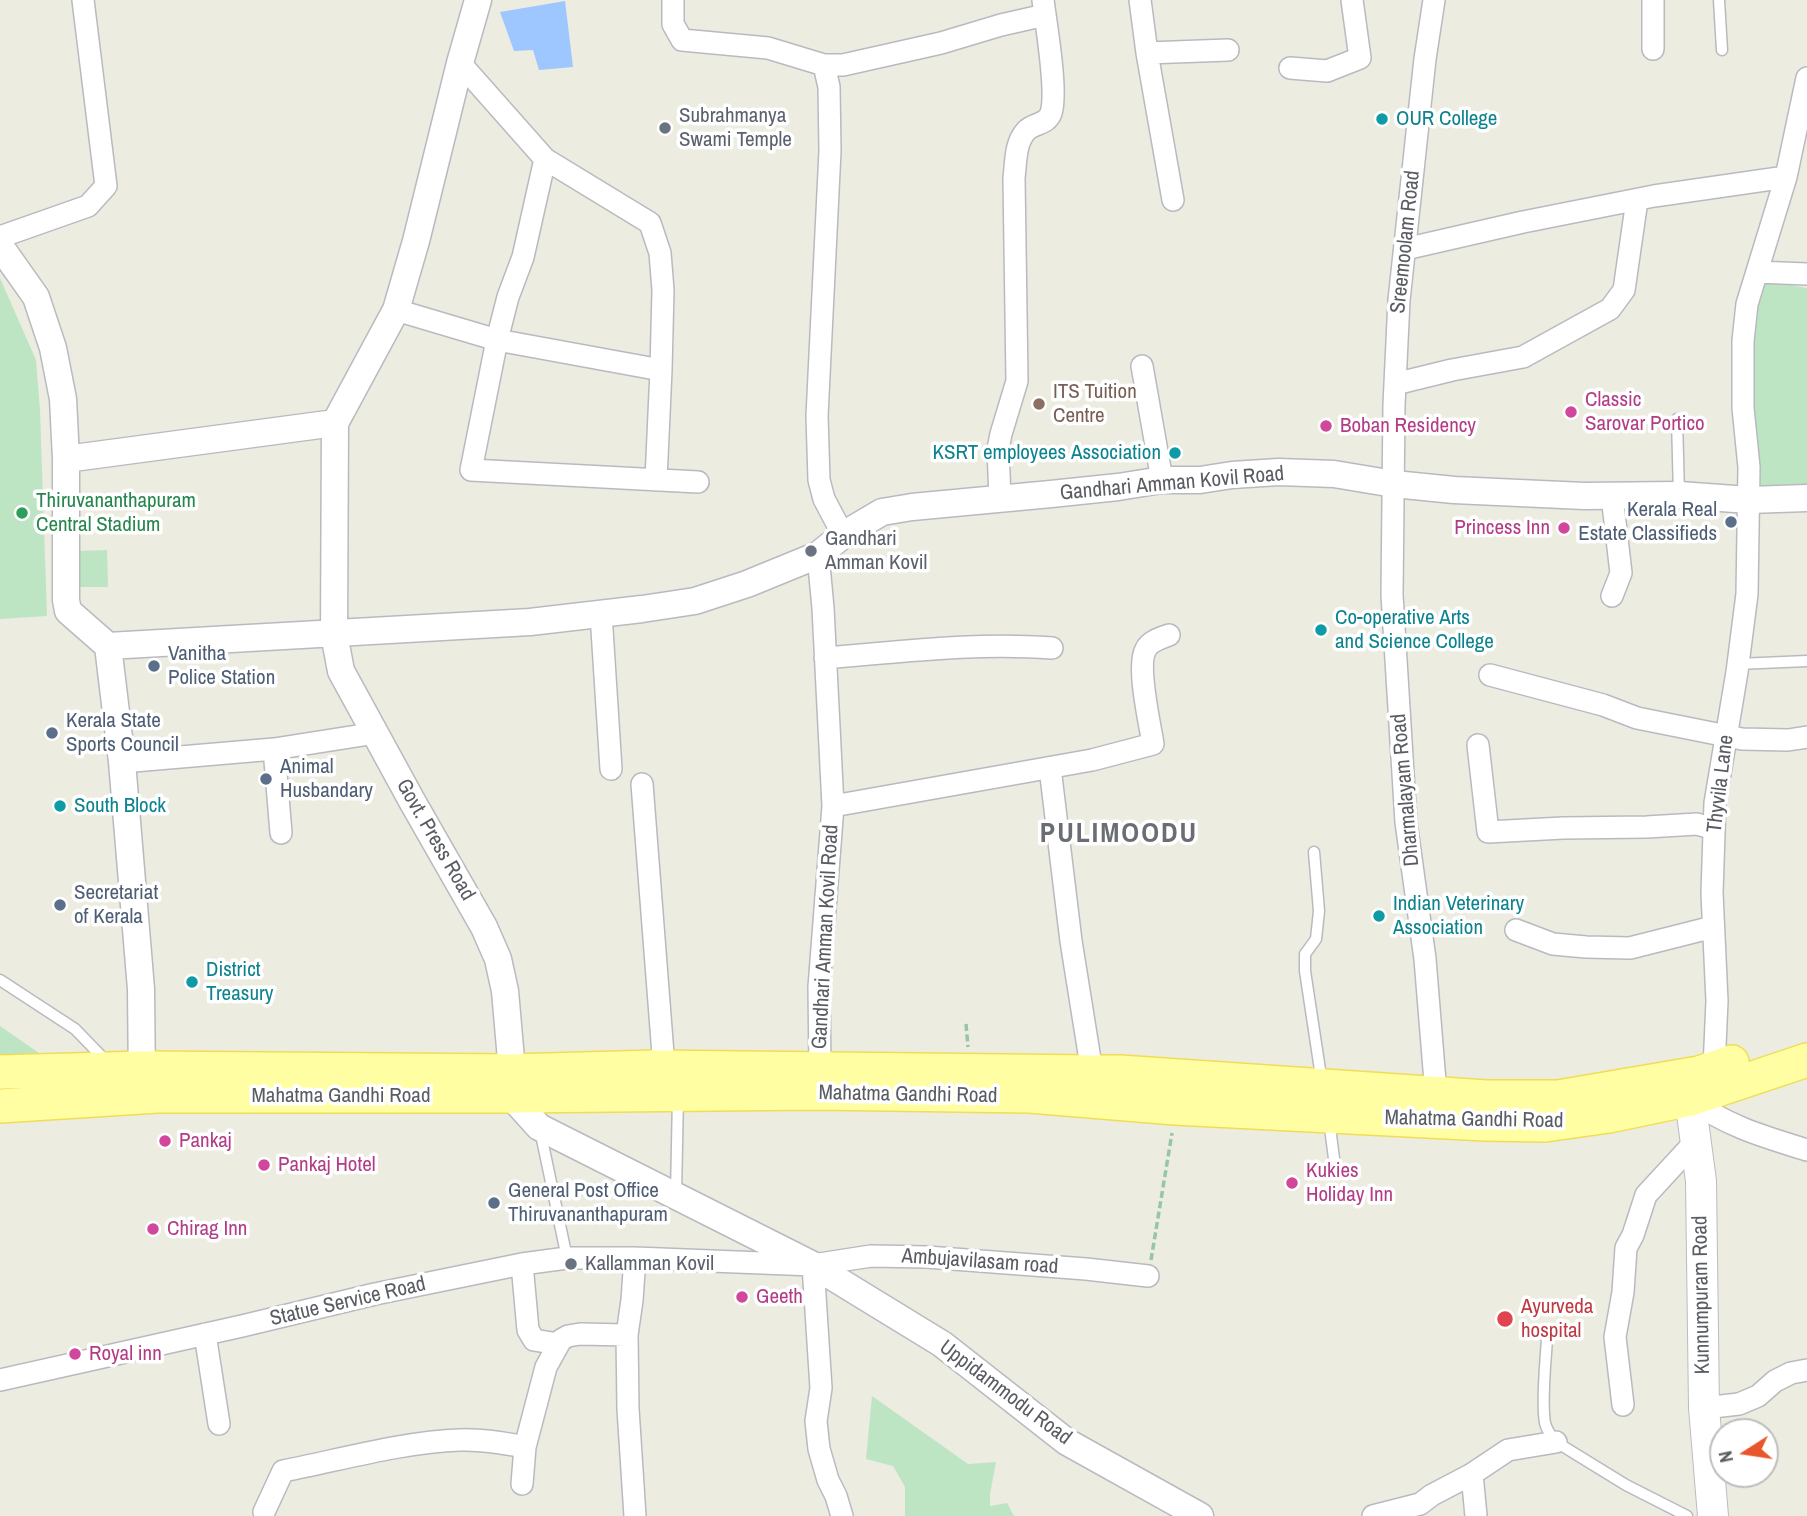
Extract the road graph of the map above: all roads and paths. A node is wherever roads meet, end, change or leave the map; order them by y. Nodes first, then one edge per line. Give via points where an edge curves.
1 (83, 0) edge
2 (478, 0) edge
3 (673, 0) edge
4 (1140, 0) edge
5 (1352, 0) edge
6 (1434, 0) edge
7 (1653, 0) edge
8 (1719, 0) edge
9 (1044, 7) edge
10 (1653, 49) dead end
11 (1228, 50) dead end
12 (1722, 50) dead end
13 (1147, 53) junction
14 (460, 63) junction
15 (824, 65) junction
16 (1290, 68) dead end
17 (1807, 78) edge
18 (545, 159) junction
19 (1786, 177) junction
20 (1174, 200) dead end
21 (1637, 200) junction
22 (0, 237) edge
23 (0, 246) edge
24 (1405, 249) junction
25 (1757, 272) junction
26 (1807, 274) edge
27 (396, 310) junction
28 (497, 340) junction
29 (1142, 366) dead end
30 (662, 370) junction
31 (1395, 384) junction
32 (1677, 419) dead end
33 (335, 423) junction
34 (66, 459) junction
35 (656, 480) junction
36 (1162, 480) junction
37 (698, 482) dead end
38 (1394, 484) junction
39 (1679, 495) junction
40 (1612, 496) junction
41 (1000, 498) junction
42 (1807, 498) edge
43 (1749, 500) junction
44 (843, 535) junction
45 (818, 555) junction
46 (1612, 596) dead end
47 (601, 614) junction
48 (334, 634) junction
49 (1169, 635) dead end
50 (108, 646) junction
51 (1052, 648) dead end
52 (825, 657) junction
53 (1807, 661) edge
54 (1738, 664) junction
55 (1490, 675) dead end
56 (376, 733) junction
57 (1727, 736) junction
58 (1807, 737) edge
59 (1478, 745) dead end
60 (274, 749) junction
61 (122, 762) junction
62 (1050, 768) junction
63 (611, 769) dead end
64 (642, 784) dead end
65 (833, 806) junction
66 (1714, 829) junction
67 (281, 833) dead end
68 (1314, 852) dead end
69 (1713, 927) junction
70 (1516, 930) dead end
71 (0, 980) edge
72 (965, 1024) dead end
73 (1807, 1038) edge
74 (969, 1055) dead end
75 (1807, 1060) edge
76 (820, 1069) junction
77 (0, 1072) edge
78 (1092, 1072) junction
79 (133, 1078) junction
80 (671, 1081) junction
81 (1696, 1081) junction
82 (512, 1084) junction
83 (1436, 1094) junction
84 (1325, 1101) junction
85 (0, 1106) edge
86 (540, 1127) junction
87 (1695, 1142) junction
88 (1807, 1150) edge
89 (1170, 1155) dead end
90 (1335, 1166) dead end
91 (676, 1196) junction
92 (567, 1258) junction
93 (635, 1258) junction
94 (522, 1265) junction
95 (813, 1265) junction
96 (1148, 1276) joint
97 (205, 1335) junction
98 (627, 1335) junction
99 (1547, 1337) dead end
100 (558, 1344) junction
101 (1807, 1370) edge
102 (0, 1380) edge
103 (1623, 1405) dead end
104 (1704, 1408) junction
105 (219, 1424) dead end
106 (1556, 1442) junction
107 (525, 1447) junction
108 (1472, 1474) junction
109 (522, 1484) dead end
110 (268, 1515) edge
111 (635, 1516) edge
112 (842, 1516) edge
113 (1200, 1516) edge
114 (1373, 1516) edge
115 (1476, 1516) edge
116 (1687, 1516) edge
117 (1713, 1516) edge

1 - 22 street via 106,186 88,206
2 - 14 street
3 - 15 street via 673,24 682,40 768,48
4 - 13 street
5 - 16 street via 1360,58 1327,71
6 - 24 street, Sreemoolam Road
7 - 10 street
8 - 12 lane
9 - 15 street via 941,43 843,65
9 - 41 street via 1053,89 1051,113 1046,121 1027,129 1020,140 1014,177 1017,381 998,449
11 - 13 street
13 - 20 street
14 - 18 street
14 - 27 street
15 - 44 street via 830,150 817,416 819,480
17 - 19 street, Thyvila Lane
18 - 28 street via 523,257
18 - 30 street via 650,223 660,253
19 - 21 street
19 - 25 street, Thyvila Lane
21 - 24 street
21 - 31 street via 1624,290 1610,309 1523,357
23 - 34 street via 36,297 53,348 63,399
24 - 31 street, Sreemoolam Road
25 - 26 street
25 - 43 street, Thyvila Lane via 1742,341
27 - 28 street
27 - 33 street
28 - 30 street
28 - 35 street via 471,470
29 - 36 street
30 - 35 street
31 - 38 street, Sreemoolam Road
32 - 39 lane
33 - 34 street
33 - 48 street, Govt. Press Road
34 - 50 street via 68,611
35 - 37 street
36 - 38 street, Gandhari Amman Kovil Road via 1279,472 1334,474
36 - 41 street, Gandhari Amman Kovil Road
38 - 40 street, Gandhari Amman Kovil Road
38 - 83 street, Dharmalayam Road via 1392,595 1406,822 1425,959
39 - 40 street, Gandhari Amman Kovil Road
39 - 43 street, Gandhari Amman Kovil Road
40 - 46 street via 1621,573
41 - 44 street, Gandhari Amman Kovil Road via 882,512
42 - 43 street, Gandhari Amman Kovil Road
43 - 54 street, Thyvila Lane via 1747,594
44 - 45 street, Gandhari Amman Kovil Road
45 - 47 street, Gandhari Amman Kovil Road via 695,601
45 - 52 street, Gandhari Amman Kovil Road
47 - 48 street, Gandhari Amman Kovil Road
47 - 63 street
48 - 50 street, Gandhari Amman Kovil Road
48 - 56 street, Govt. Press Road via 341,671
49 - 62 street via 1146,647 1143,656 1153,744
50 - 61 street
51 - 52 street via 973,646
52 - 65 street, Gandhari Amman Kovil Road
53 - 54 lane
54 - 57 street, Thyvila Lane
55 - 57 street via 1637,718
56 - 60 street
56 - 82 street, Govt. Press Road via 498,959
57 - 58 street
57 - 66 street, Thyvila Lane
59 - 66 street via 1488,832 1697,824
60 - 61 street
60 - 67 street
61 - 79 street via 141,989
62 - 65 street
62 - 78 street
64 - 80 street
65 - 76 street, Gandhari Amman Kovil Road via 819,987
66 - 69 street, Thyvila Lane
68 - 84 lane via 1319,911 1315,939 1305,954 1305,971
69 - 70 street via 1630,948 1553,944
69 - 81 street, Thyvila Lane via 1717,1001
71 - 79 lane via 75,1029
72 - 74 path
73 - 81 main road, Mahatma Gandhi Road
75 - 81 main road, Mahatma Gandhi Road
76 - 78 main road, Mahatma Gandhi Road
76 - 80 main road, Mahatma Gandhi Road
77 - 79 main road, Mahatma Gandhi Road
78 - 84 main road, Mahatma Gandhi Road
79 - 82 main road, Mahatma Gandhi Road
79 - 85 main road, Mahatma Gandhi Road
80 - 82 main road, Mahatma Gandhi Road
80 - 84 main road, Mahatma Gandhi Road via 817,1093 1030,1096 1175,1108
80 - 91 lane
81 - 83 main road, Mahatma Gandhi Road via 1558,1097
81 - 84 main road, Mahatma Gandhi Road via 1609,1116 1545,1125 1486,1124
81 - 87 main road, Kunnumpuram Road
81 - 88 street via 1712,1115
82 - 86 street
83 - 84 main road, Mahatma Gandhi Road
84 - 90 lane
86 - 91 street, Uppidammodu Road
86 - 92 lane
87 - 103 street via 1646,1195 1626,1248 1615,1337
87 - 104 main road, Kunnumpuram Road via 1700,1181
89 - 96 path
91 - 95 street, Uppidammodu Road
92 - 93 street, Statue Service Road
92 - 94 street, Statue Service Road
93 - 95 street, Ambujavilasam road
93 - 98 street
94 - 97 street, Statue Service Road
94 - 100 street via 528,1330 534,1340
95 - 96 street, Ambujavilasam road via 871,1256 927,1257
95 - 112 street via 821,1388 816,1421 819,1449
95 - 113 street, Uppidammodu Road via 942,1344 1067,1442
97 - 102 street, Statue Service Road
97 - 105 street
98 - 100 street via 580,1334
98 - 111 street
99 - 106 lane via 1545,1423
100 - 107 street via 546,1367
101 - 104 street via 1775,1381 1739,1404
104 - 117 main road, Kunnumpuram Road
106 - 108 street via 1508,1450
106 - 116 lane
107 - 109 street
107 - 110 street via 463,1440 424,1443 283,1471
108 - 114 street via 1420,1504
108 - 115 street

